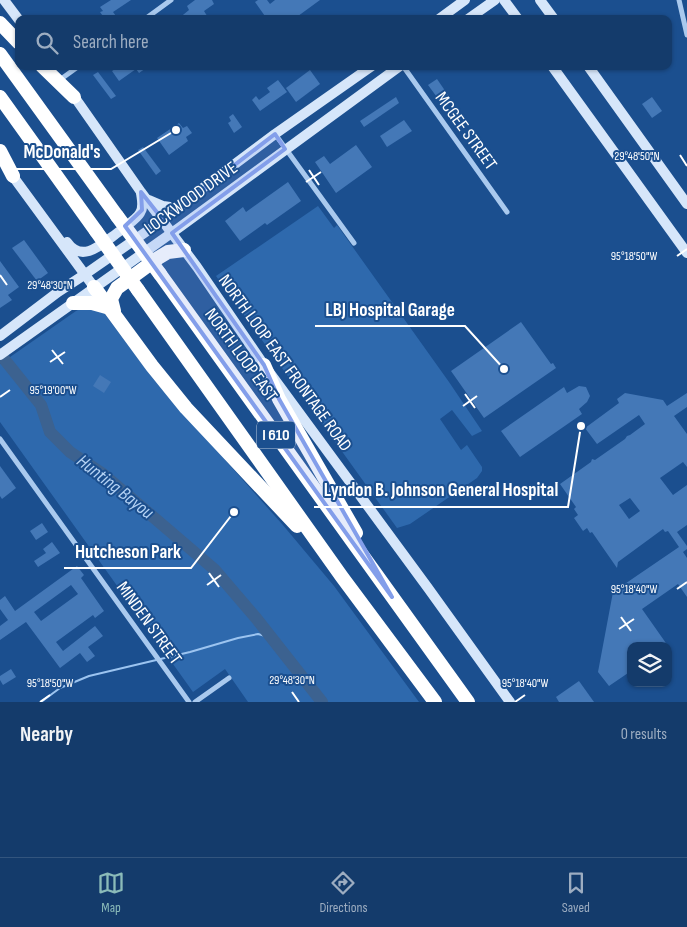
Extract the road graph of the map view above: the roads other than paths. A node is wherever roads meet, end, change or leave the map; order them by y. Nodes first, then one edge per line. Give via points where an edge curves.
1 (4, 0) edge
2 (171, 0) edge
3 (466, 0) edge
4 (494, 0) edge
5 (504, 0) edge
6 (540, 0) edge
7 (679, 0) edge
8 (15, 15) edge
9 (150, 15) edge
10 (445, 15) edge
11 (473, 15) edge
12 (515, 15) edge
13 (551, 15) edge
14 (0, 23) edge
15 (687, 35) edge
16 (15, 39) edge
17 (0, 54) edge
18 (46, 70) edge
19 (55, 70) edge
20 (73, 70) edge
21 (366, 70) edge
22 (395, 70) edge
23 (404, 70) edge
24 (555, 70) edge
25 (591, 70) edge
26 (61, 79) junction
27 (0, 97) edge
28 (74, 97) junction
29 (275, 134) junction
30 (285, 149) junction
31 (0, 151) edge
32 (0, 158) edge
33 (13, 176) junction
34 (143, 195) junction
35 (687, 204) edge
36 (177, 208) junction
37 (507, 212) dead end
38 (163, 220) junction
39 (47, 223) junction
40 (172, 233) junction
41 (354, 243) dead end
42 (184, 250) junction
43 (687, 253) edge
44 (84, 276) junction
45 (94, 287) junction
46 (73, 303) junction
47 (112, 310) junction
48 (2, 335) edge
49 (0, 355) edge
50 (264, 364) junction
51 (0, 439) edge
52 (342, 577) junction
53 (392, 597) junction
54 (229, 678) dead end
55 (189, 702) edge
56 (195, 702) edge
57 (435, 702) edge
58 (468, 702) edge
59 (510, 702) edge

1 - 8 main road
2 - 9 street
3 - 10 main road
4 - 11 main road
5 - 12 main road
6 - 13 main road
7 - 15 street
14 - 16 highway
17 - 53 highway, NORTH LOOP EAST / I 610, bridge
18 - 28 highway
19 - 26 main road, NORTH LOOP EAST FRONTAGE ROAD
20 - 26 street
21 - 29 main road, LOCKWOOD DRIVE
22 - 30 main road, LOCKWOOD DRIVE
23 - 37 street, MCGEE STREET
24 - 43 main road
25 - 35 main road
26 - 28 main road, NORTH LOOP EAST FRONTAGE ROAD
27 - 52 highway, I 610, bridge
28 - 34 main road, NORTH LOOP EAST FRONTAGE ROAD
29 - 30 street
29 - 36 main road, LOCKWOOD DRIVE
30 - 40 main road, LOCKWOOD DRIVE
30 - 41 street
31 - 33 highway
32 - 33 main road
33 - 39 main road
34 - 36 main road via 162,206
34 - 38 main road, NORTH LOOP EAST FRONTAGE ROAD
34 - 39 main road via 143,206 137,217 97,248 80,252 74,250 57,228
36 - 38 main road, LOCKWOOD DRIVE
38 - 40 main road, NORTH LOOP EAST FRONTAGE ROAD
38 - 44 main road, LOCKWOOD DRIVE
39 - 44 main road
40 - 42 main road, NORTH LOOP EAST FRONTAGE ROAD
40 - 45 main road, LOCKWOOD DRIVE
42 - 47 highway via 163,254 117,288 111,298
42 - 50 main road, NORTH LOOP EAST FRONTAGE ROAD
44 - 45 main road
44 - 48 main road, LOCKWOOD DRIVE
45 - 46 main road, LOCKWOOD DRIVE
45 - 47 highway
46 - 47 highway via 92,303
46 - 49 main road, LOCKWOOD DRIVE
47 - 52 highway via 186,408
50 - 53 highway via 279,399
50 - 59 main road, NORTH LOOP EAST FRONTAGE ROAD
51 - 55 street, MINDEN STREET
52 - 57 highway, I 610
53 - 58 highway, NORTH LOOP EAST / I 610
54 - 56 street

